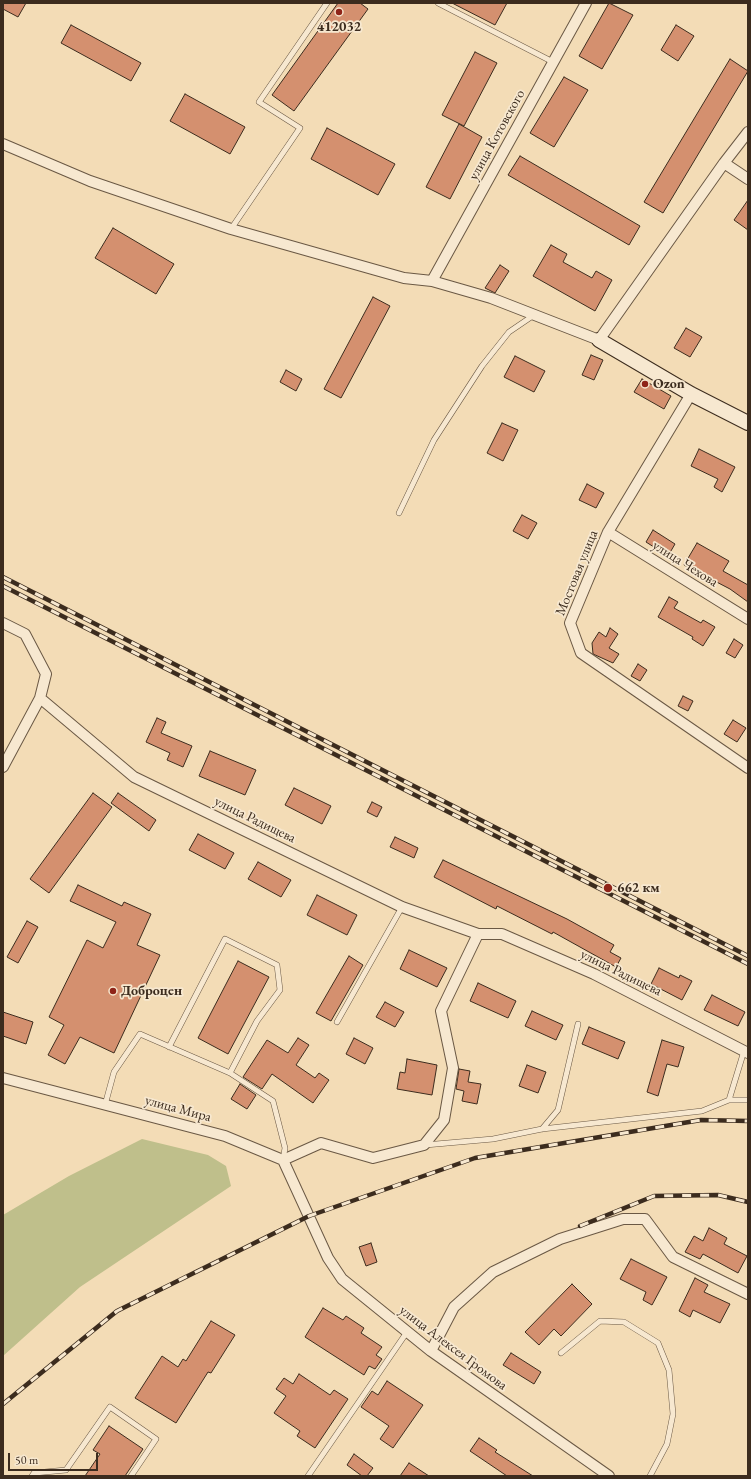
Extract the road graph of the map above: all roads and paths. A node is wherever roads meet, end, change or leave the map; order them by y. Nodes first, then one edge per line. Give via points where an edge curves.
1 (328, 3) edge
2 (438, 3) edge
3 (586, 3) edge
4 (554, 62) junction
5 (748, 132) edge
6 (3, 144) edge
7 (724, 163) junction
8 (748, 179) edge
9 (231, 229) junction
10 (432, 281) junction
11 (534, 315) junction
12 (599, 340) junction
13 (691, 394) junction
14 (748, 422) edge
15 (399, 513) dead end
16 (608, 532) junction
17 (748, 618) edge
18 (3, 623) edge
19 (40, 698) junction
20 (3, 767) edge
21 (748, 768) edge
22 (402, 907) junction
23 (478, 934) junction
24 (337, 1022) dead end
25 (578, 1024) dead end
26 (169, 1047) junction
27 (746, 1052) edge
28 (230, 1073) junction
29 (3, 1078) edge
30 (729, 1100) junction
31 (748, 1100) edge
32 (105, 1105) junction
33 (542, 1129) junction
34 (424, 1145) junction
35 (283, 1160) junction
36 (748, 1294) edge
37 (407, 1332) junction
38 (431, 1350) junction
39 (561, 1353) dead end
40 (605, 1475) edge
41 (32, 1476) edge
42 (131, 1476) edge
43 (308, 1476) edge
44 (650, 1476) edge

1 - 9 lane via 259,102 300,128
2 - 4 lane
3 - 4 street, улица Котовского
4 - 10 street, улица Котовского
5 - 7 street
6 - 9 street via 90,181
7 - 8 street
7 - 12 street
9 - 10 street via 404,278
10 - 11 street via 491,298
11 - 12 street
11 - 15 lane via 509,332 482,366 434,440
12 - 13 street
13 - 14 street
13 - 16 street, Мостовая улица
16 - 17 street, улица Чехова
16 - 21 street, Мостовая улица via 570,623 580,653
18 - 19 street via 25,634 46,674
19 - 20 street
19 - 22 street, улица Радищева via 134,777
22 - 23 street, улица Радищева
22 - 24 lane
23 - 27 street, улица Радищева via 502,934 573,965
23 - 34 street via 441,1011 453,1068 444,1120
25 - 33 lane via 558,1110
26 - 28 lane
26 - 28 lane via 225,939 277,965 280,990 257,1021
26 - 32 lane via 140,1034 114,1072
27 - 30 lane
28 - 35 lane via 273,1101 284,1148
29 - 32 street, улица Мира
30 - 31 lane
30 - 33 lane via 702,1111
32 - 35 street, улица Мира via 225,1136
33 - 34 lane via 493,1139
34 - 35 street via 373,1158 321,1143
35 - 37 street, улица Алексея Громова via 328,1258 342,1279
36 - 38 street via 673,1257 645,1219 623,1219 560,1239 494,1272 454,1307
37 - 38 street, улица Алексея Громова
37 - 43 lane
38 - 40 street, улица Алексея Громова
39 - 44 lane via 600,1321 624,1322 658,1343 669,1370 673,1414 667,1444
41 - 42 lane via 34,1473 66,1470 110,1407 156,1438

